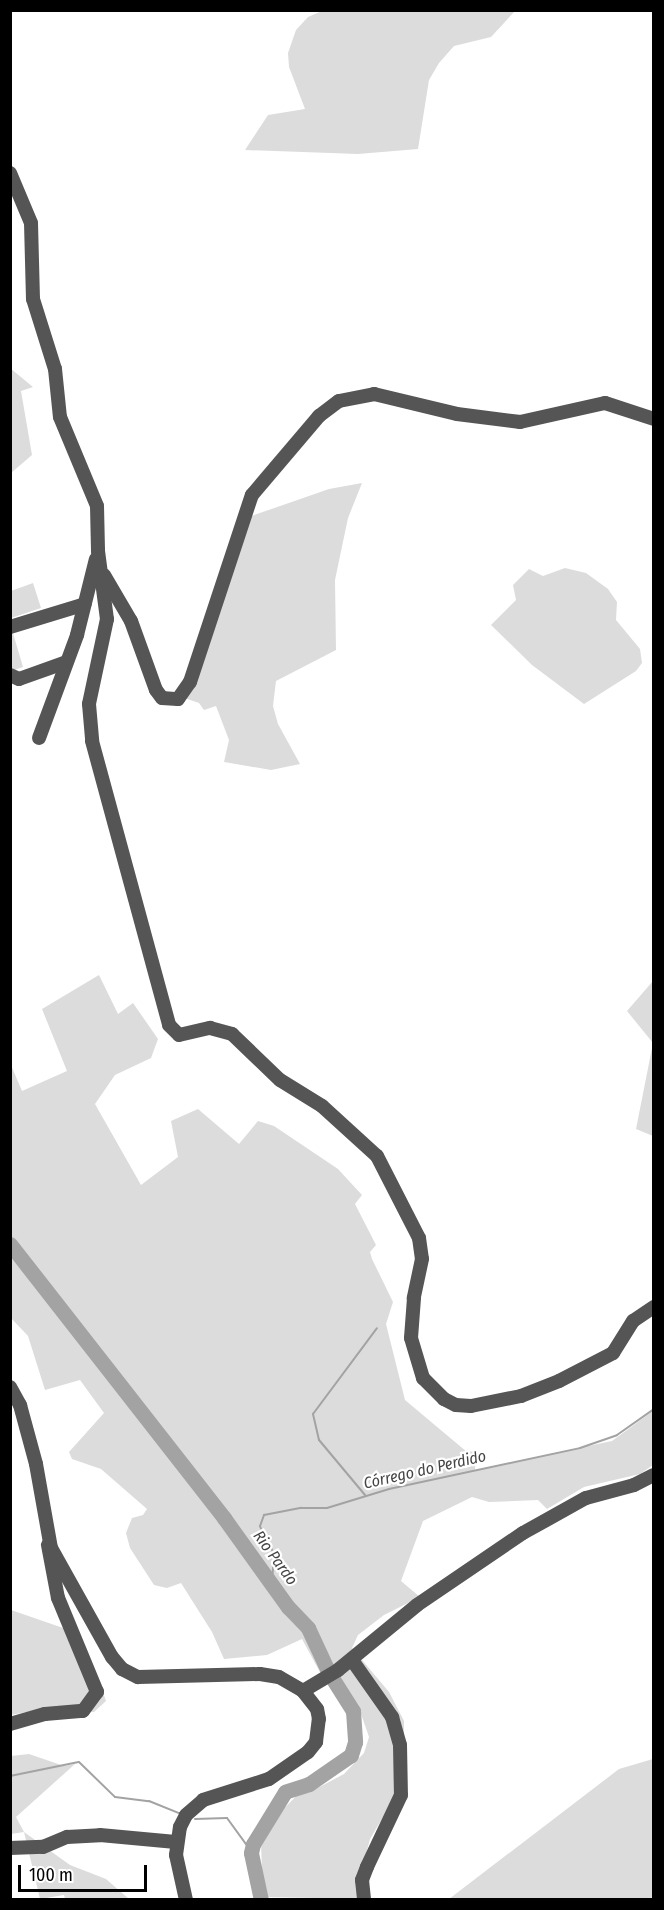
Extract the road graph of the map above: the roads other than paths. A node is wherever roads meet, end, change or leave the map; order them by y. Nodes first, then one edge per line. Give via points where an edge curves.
1 (10, 173) edge
2 (654, 418) edge
3 (98, 551) junction
4 (103, 574) junction
5 (85, 604) junction
6 (10, 627) edge
7 (64, 663) junction
8 (10, 675) edge
9 (39, 738) dead end
10 (654, 1307) edge
11 (10, 1387) edge
12 (654, 1475) edge
13 (47, 1534) junction
14 (352, 1659) junction
15 (303, 1691) junction
16 (10, 1724) edge
17 (176, 1842) junction
18 (10, 1848) edge
19 (186, 1899) edge
20 (364, 1899) edge

1 - 3 street via 31,223 37,318 55,369 60,417 97,506
2 - 4 street via 605,403 520,422 457,414 374,394 339,400 320,416 252,495 190,682 178,699 162,698 156,690 131,621
3 - 4 street
3 - 5 street
4 - 10 street via 106,637 93,682 89,722 164,1012 179,1035 210,1028 232,1034 280,1080 322,1106 377,1156 419,1238 422,1259 411,1338 423,1378 456,1405 521,1396 606,1359 618,1348 633,1321
5 - 6 street
5 - 7 street
7 - 8 street via 19,680
7 - 9 street
11 - 13 street via 20,1405 36,1464
12 - 14 street via 634,1485 586,1498 514,1539 417,1605
13 - 15 street via 112,1657 130,1675 152,1678 260,1674 279,1677
13 - 16 street via 52,1582 97,1692 83,1711 45,1714
14 - 15 street
14 - 20 street via 392,1718 400,1745 400,1795 362,1880
15 - 17 street via 317,1709 319,1719 316,1742 308,1752 285,1770 255,1785 198,1804 186,1815
17 - 18 street via 100,1835 67,1837 43,1847
17 - 19 street

